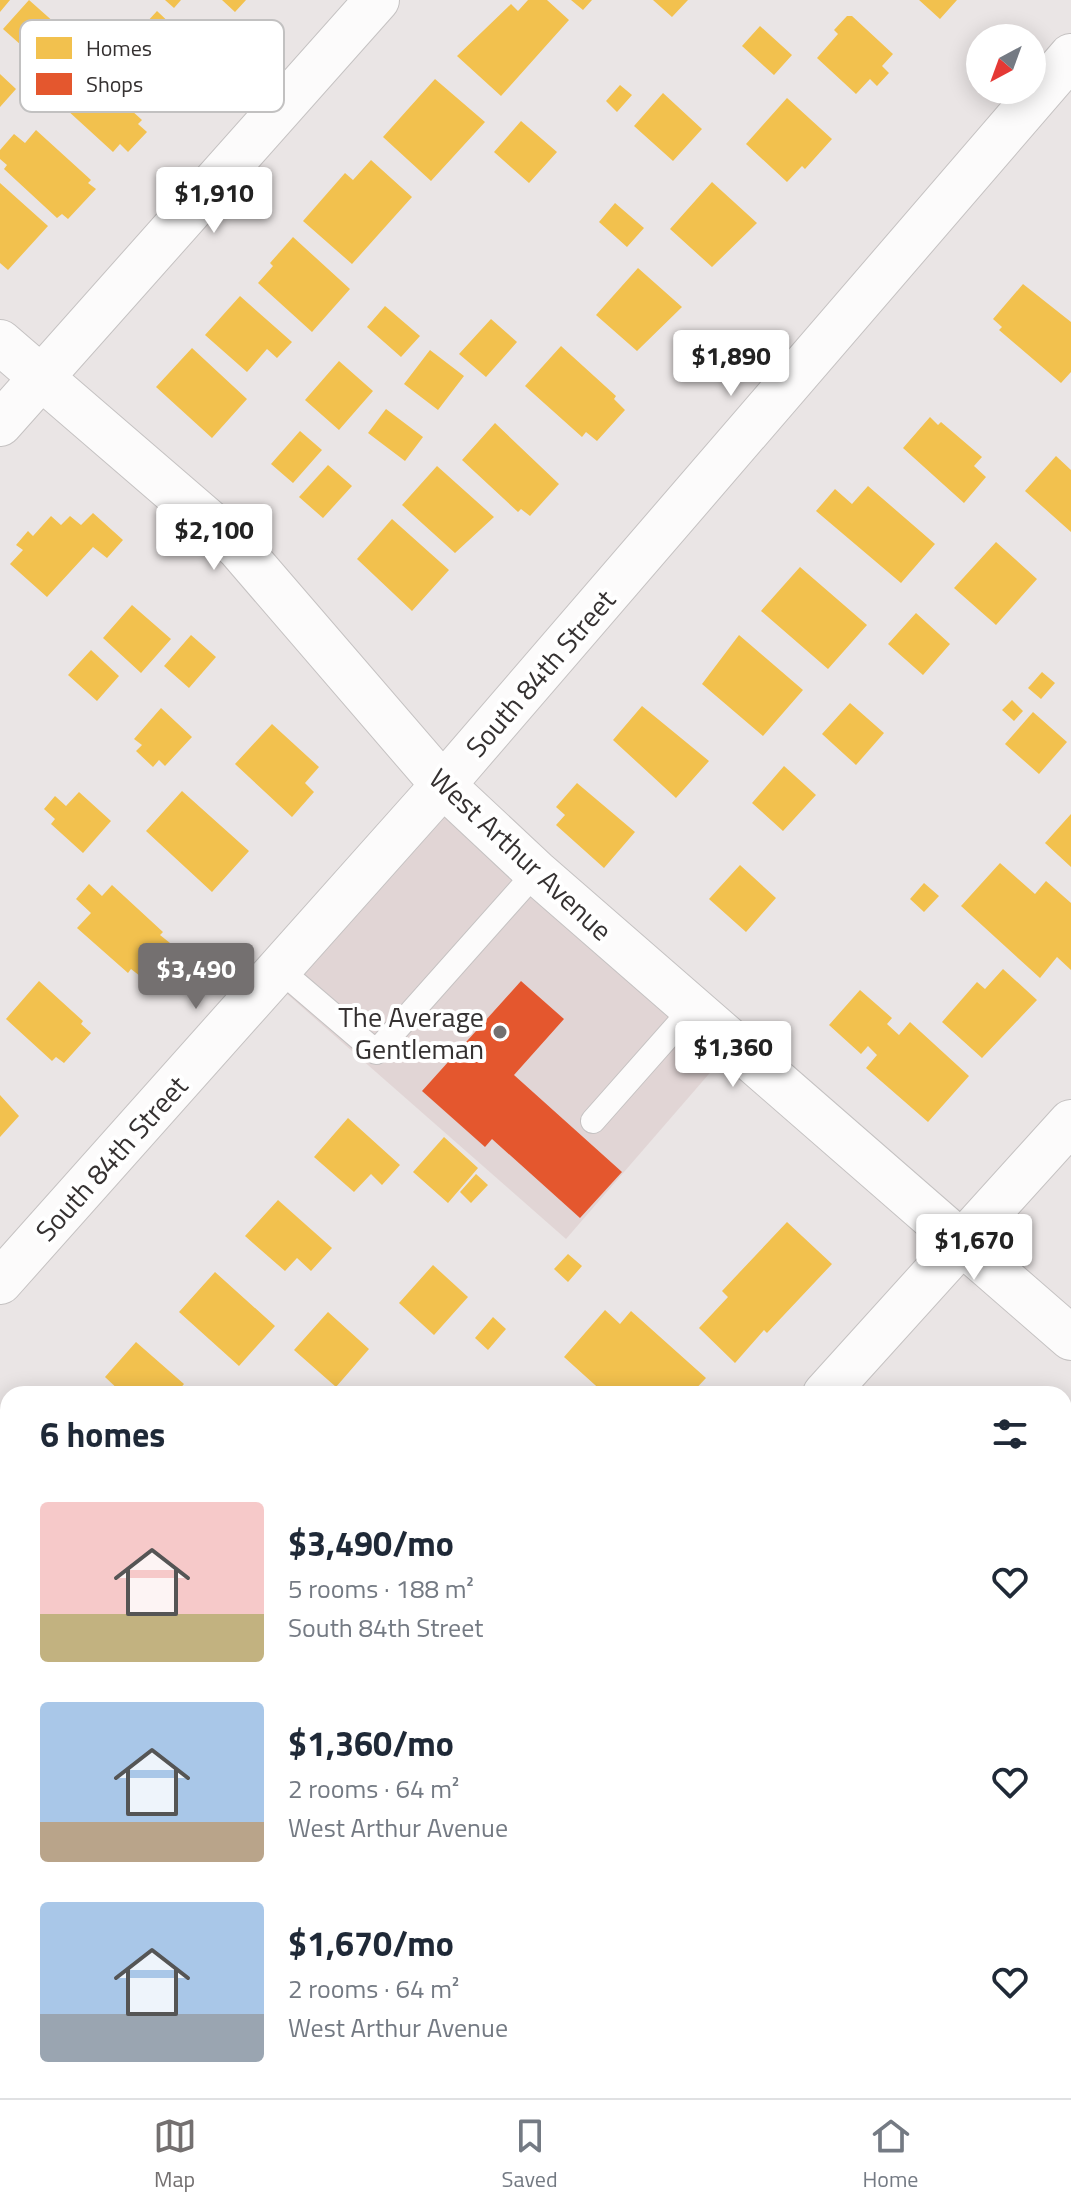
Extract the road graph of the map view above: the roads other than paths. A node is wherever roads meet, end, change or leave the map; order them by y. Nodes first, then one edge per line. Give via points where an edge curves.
1 (377, 0) edge
2 (1071, 56) edge
3 (284, 105) edge
4 (277, 112) edge
5 (0, 342) edge
6 (42, 377) junction
7 (0, 424) edge
8 (443, 785) junction
9 (536, 872) junction
10 (279, 969) junction
11 (692, 1009) junction
12 (593, 1121) dead end
13 (1071, 1122) edge
14 (963, 1244) junction
15 (0, 1282) edge
16 (1071, 1338) edge
17 (832, 1386) edge

1 - 3 street
2 - 8 street, South 84th Street
4 - 6 street
5 - 6 street, West Arthur Avenue
6 - 7 street
6 - 8 street, West Arthur Avenue via 238,547
8 - 9 street, West Arthur Avenue
8 - 10 street, South 84th Street
9 - 10 lane via 376,1052
9 - 11 street, West Arthur Avenue
10 - 15 street, South 84th Street
11 - 12 lane
11 - 14 street, West Arthur Avenue
13 - 14 street
14 - 16 street, West Arthur Avenue
14 - 17 street

